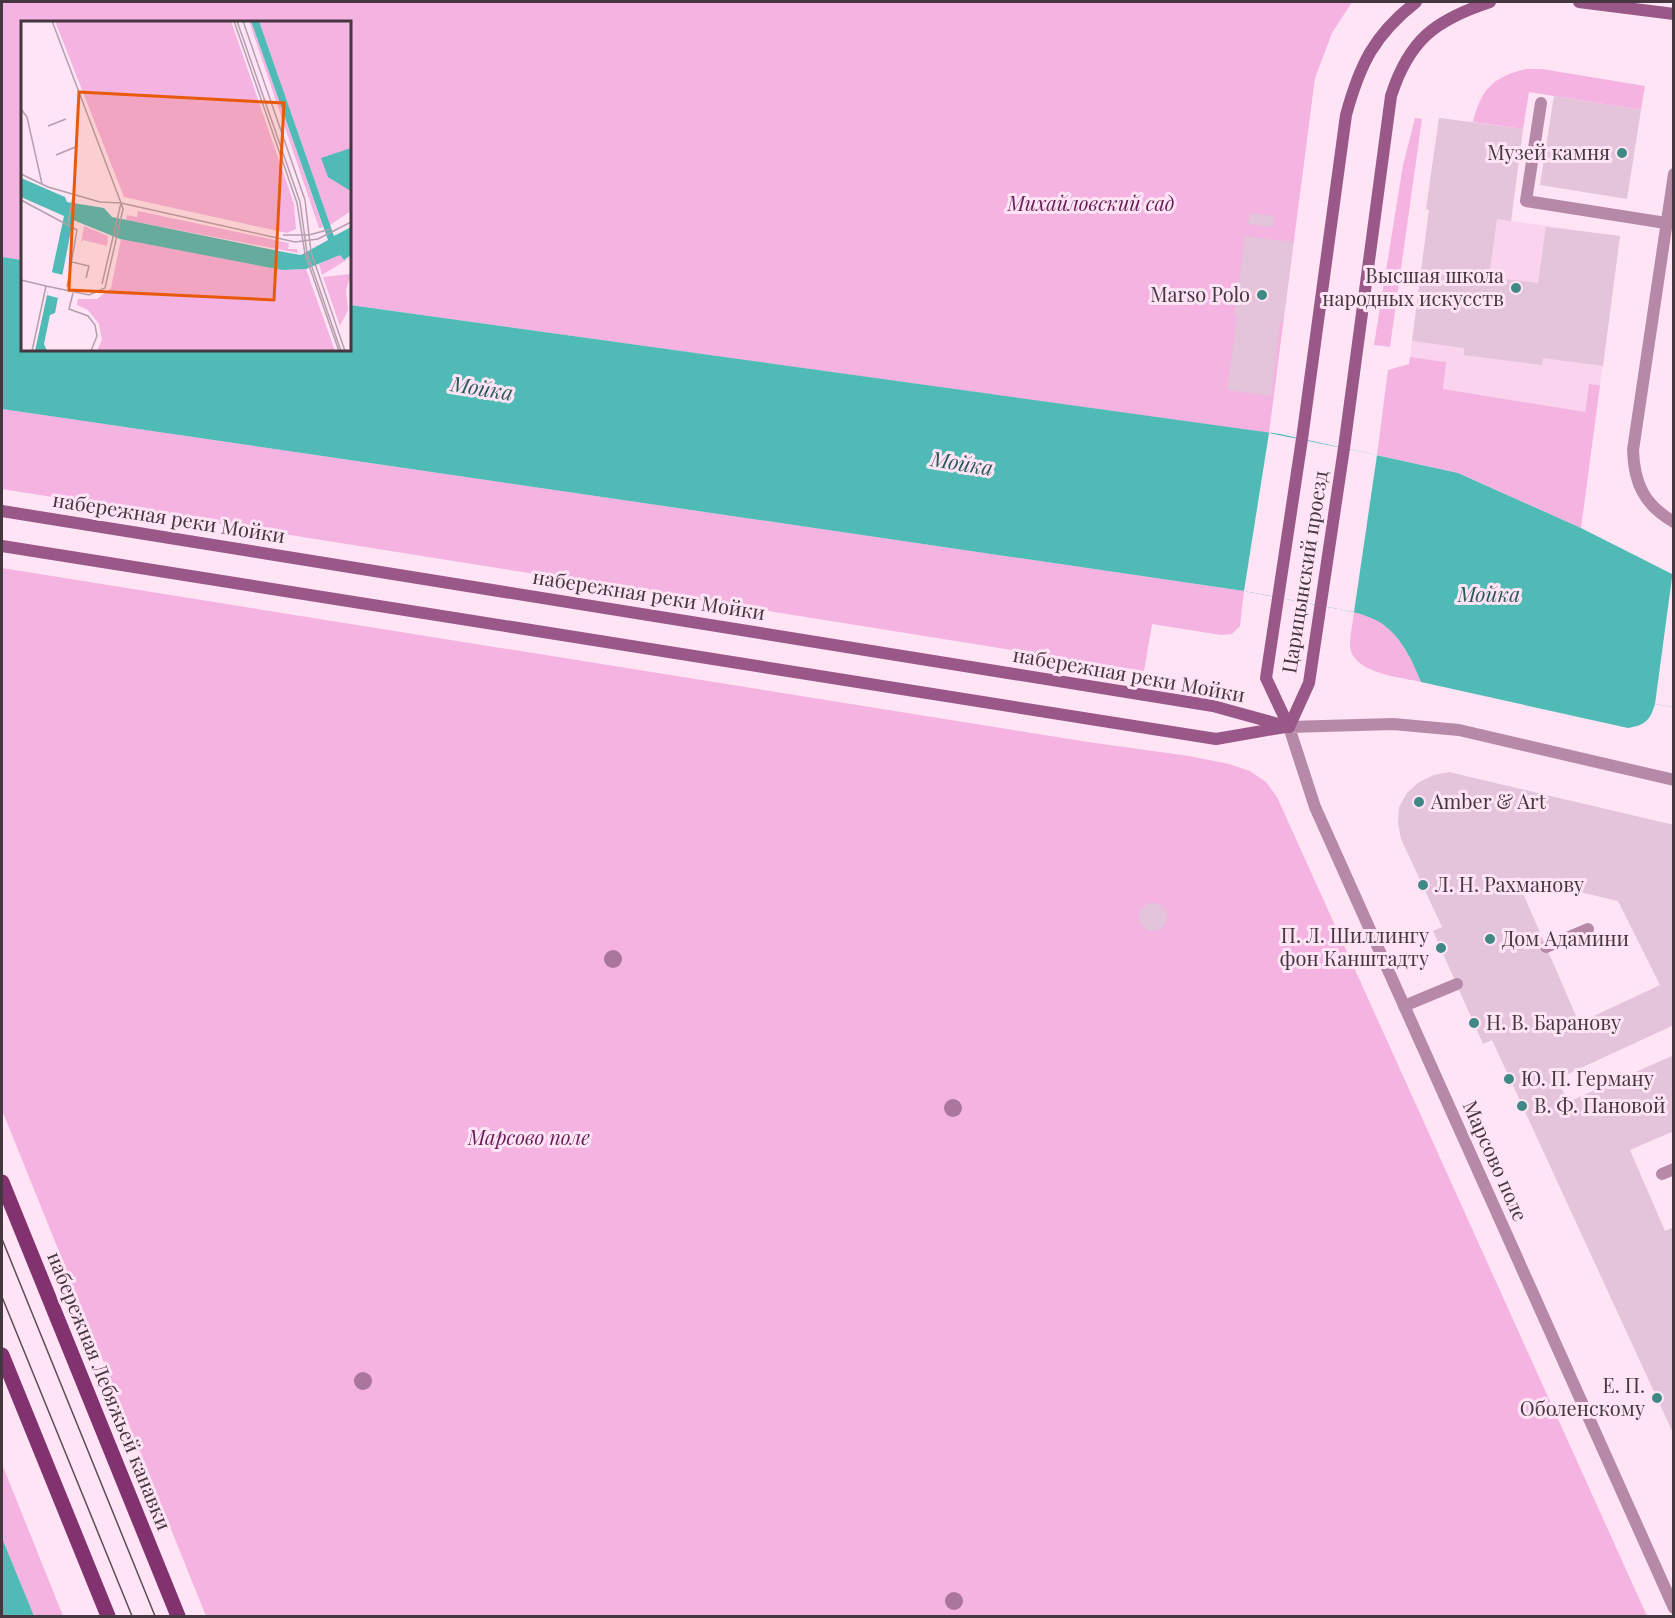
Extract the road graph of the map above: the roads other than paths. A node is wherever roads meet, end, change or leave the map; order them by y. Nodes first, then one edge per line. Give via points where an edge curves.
1 (1416, 2) edge
2 (1490, 2) edge
3 (1579, 2) edge
4 (1674, 14) edge
5 (1541, 104) dead end
6 (1674, 174) edge
7 (1666, 223) junction
8 (2, 511) edge
9 (1672, 521) edge
10 (2, 546) edge
11 (1289, 726) junction
12 (1674, 780) edge
13 (1588, 929) dead end
14 (1546, 947) dead end
15 (1457, 984) dead end
16 (1404, 1006) junction
17 (1674, 1169) edge
18 (1662, 1174) dead end
19 (2, 1182) edge
20 (2, 1355) edge
21 (1674, 1608) edge
22 (108, 1617) edge
23 (178, 1617) edge

1 - 11 main road, Царицынский проезд via 1386,28 1370,50 1346,116 1266,678
2 - 11 main road, Царицынский проезд via 1450,17 1420,40 1398,74 1391,96 1309,683
3 - 4 main road
5 - 7 street via 1526,201
6 - 7 street
7 - 9 street via 1633,468 1639,488 1649,502
8 - 11 main road, набережная реки Мойки via 1213,706
10 - 11 main road, набережная реки Мойки via 1216,739
11 - 12 street, набережная реки Мойки via 1393,724 1459,730
11 - 16 street, Марсово поле via 1315,807
13 - 14 street
15 - 16 street
16 - 21 street, Марсово поле
17 - 18 street
19 - 23 main road, набережная Лебяжьей канавки
20 - 22 main road

